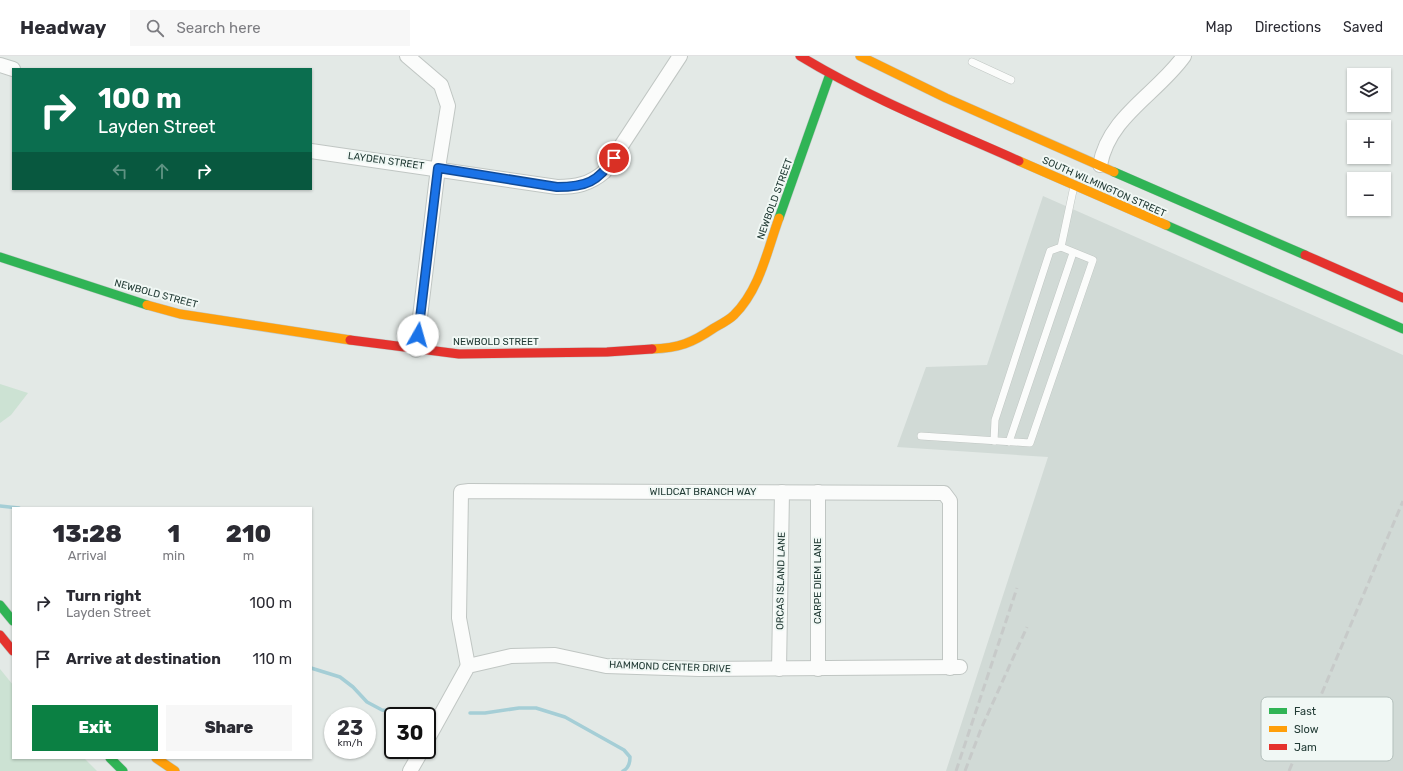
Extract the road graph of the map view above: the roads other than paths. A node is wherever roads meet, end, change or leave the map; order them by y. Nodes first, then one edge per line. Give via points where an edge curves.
1 (407, 56) edge
2 (680, 56) edge
3 (800, 56) edge
4 (860, 56) edge
5 (1184, 56) edge
6 (972, 62) dead end
7 (0, 65) edge
8 (12, 69) edge
9 (830, 74) junction
10 (1011, 80) dead end
11 (312, 151) edge
12 (1100, 165) junction
13 (438, 168) junction
14 (1074, 186) junction
15 (1061, 247) junction
16 (1073, 253) junction
17 (0, 257) edge
18 (1399, 299) edge
19 (1403, 329) edge
20 (416, 350) junction
21 (921, 436) dead end
22 (994, 441) junction
23 (1009, 442) junction
24 (782, 492) junction
25 (818, 492) junction
26 (0, 605) edge
27 (12, 620) edge
28 (0, 636) edge
29 (12, 650) edge
30 (468, 666) junction
31 (955, 667) joint
32 (779, 669) junction
33 (818, 669) junction
34 (436, 724) edge
35 (111, 759) edge
36 (157, 759) edge
37 (417, 759) edge
38 (124, 771) edge
39 (175, 771) edge
40 (410, 771) edge

1 - 13 street via 441,85 448,106
2 - 13 street, LAYDEN STREET via 611,163 594,181 574,187 557,187
3 - 9 main road, SOUTH WILMINGTON STREET
4 - 12 main road, SOUTH WILMINGTON STREET via 946,98
5 - 12 street via 1175,69 1128,112 1117,126 1102,150
6 - 10 lane
7 - 8 street
9 - 14 main road, SOUTH WILMINGTON STREET
9 - 20 main road, NEWBOLD STREET via 755,286 744,304 718,327 695,341 675,348 503,354 459,354
11 - 13 street, LAYDEN STREET
12 - 18 main road, SOUTH WILMINGTON STREET
13 - 20 street
14 - 15 lane
14 - 19 main road, SOUTH WILMINGTON STREET via 1389,319
15 - 16 lane
15 - 22 lane via 1050,251 995,420
16 - 23 lane
16 - 23 lane via 1093,260 1030,443
17 - 20 main road, NEWBOLD STREET via 180,314
21 - 22 lane
22 - 23 lane
24 - 25 street, WILDCAT BRANCH WAY
24 - 30 street, WILDCAT BRANCH WAY via 461,492 459,618
24 - 32 street, ORCAS ISLAND LANE
25 - 31 street, WILDCAT BRANCH WAY via 944,493 950,501
25 - 33 street, CARPE DIEM LANE
26 - 27 main road
28 - 29 main road
30 - 32 street, HAMMOND CENTER DRIVE via 511,656 555,655 606,666 699,670
30 - 34 street
31 - 33 street, HAMMOND CENTER DRIVE
32 - 33 street, HAMMOND CENTER DRIVE
35 - 38 main road
36 - 39 main road
37 - 40 street

